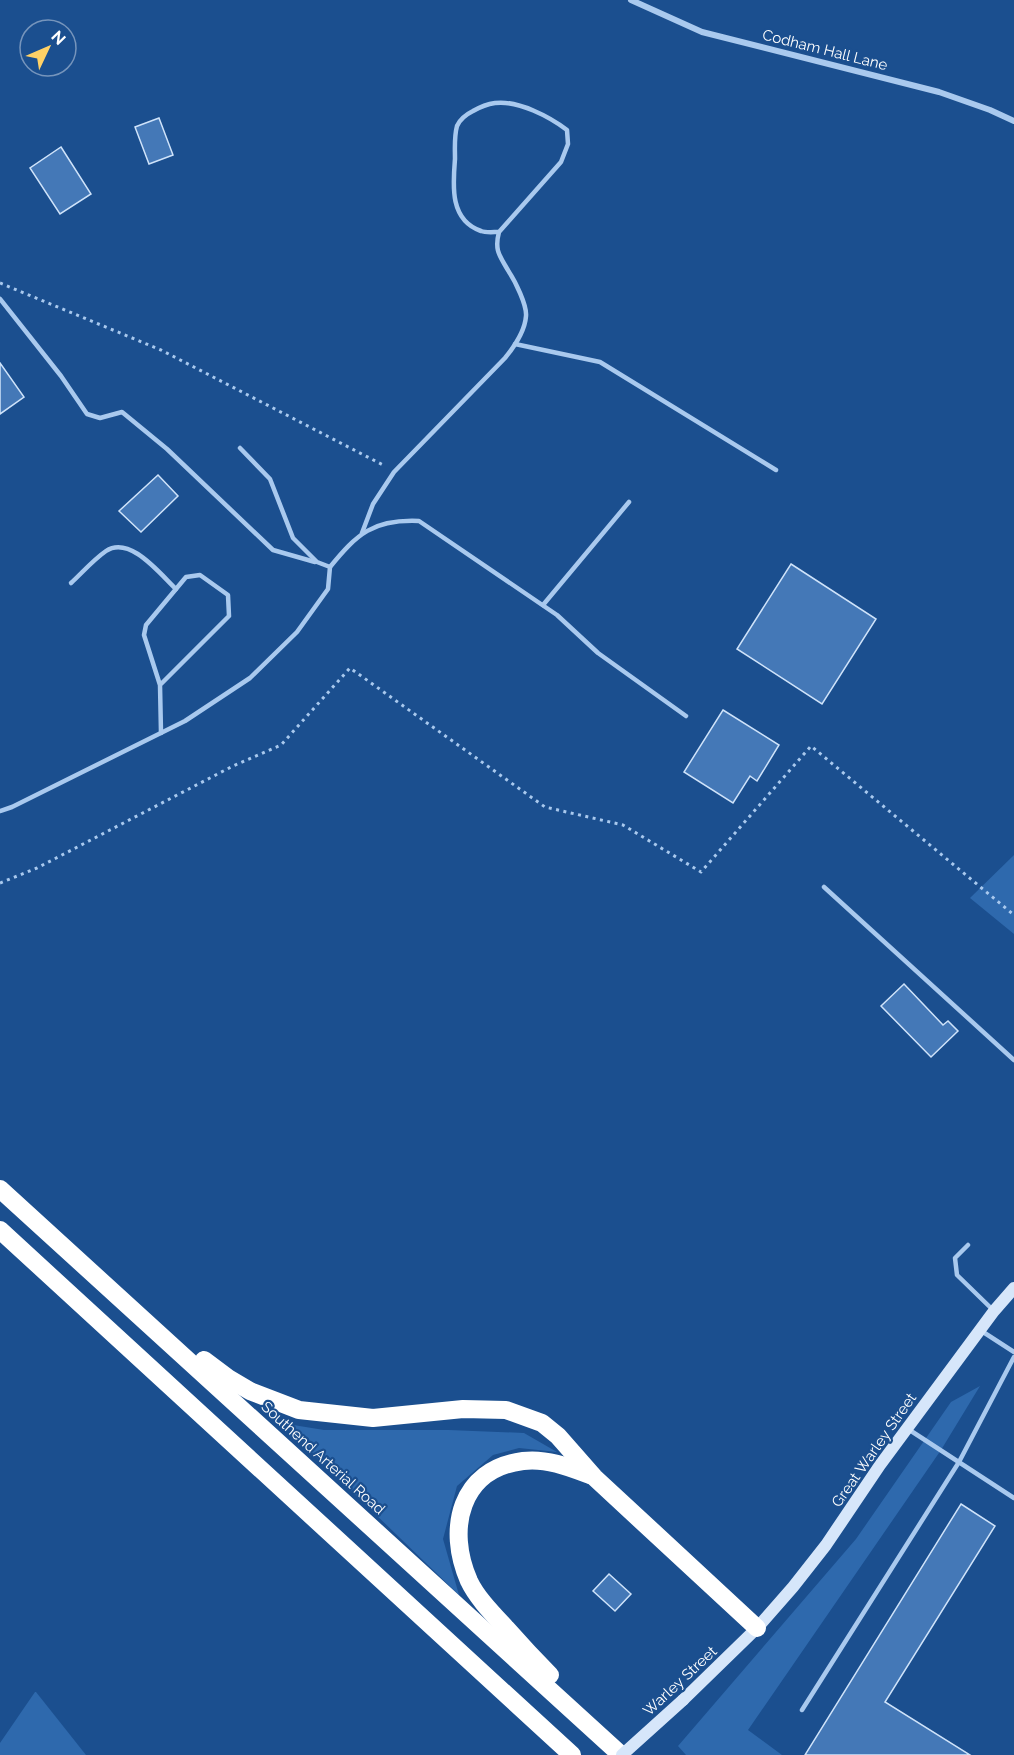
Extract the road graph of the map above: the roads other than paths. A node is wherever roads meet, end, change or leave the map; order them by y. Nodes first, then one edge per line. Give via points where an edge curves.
1 (631, 0) edge
2 (1014, 122) edge
3 (499, 232) junction
4 (0, 299) edge
5 (515, 344) junction
6 (240, 448) dead end
7 (776, 470) dead end
8 (628, 501) dead end
9 (362, 533) junction
10 (317, 562) junction
11 (330, 567) junction
12 (71, 583) dead end
13 (176, 589) junction
14 (543, 606) junction
15 (160, 686) junction
16 (686, 716) dead end
17 (161, 733) junction
18 (0, 811) edge
19 (824, 887) dead end
20 (1014, 1060) edge
21 (0, 1189) edge
22 (0, 1230) edge
23 (968, 1245) dead end
24 (1014, 1288) edge
25 (125, 1302) junction
26 (994, 1311) junction
27 (980, 1330) junction
28 (1014, 1352) edge
29 (1014, 1357) edge
30 (907, 1428) junction
31 (959, 1462) junction
32 (594, 1477) junction
33 (1014, 1498) edge
34 (758, 1628) junction
35 (498, 1686) junction
36 (802, 1710) dead end
37 (567, 1755) edge
38 (573, 1755) edge
39 (621, 1755) edge
40 (631, 1755) edge

1 - 2 street, Codham Hall Lane via 702,32 939,92
3 - 3 lane via 561,162 568,144 567,130 553,120 514,104 496,103 468,113 461,120 453,175 455,203 462,218 481,231
3 - 5 lane via 498,253 512,277 526,316
4 - 10 lane via 87,414 100,418 122,412 167,449 273,550
5 - 7 lane via 600,362
5 - 9 lane via 394,472 373,504
6 - 10 lane via 270,479 293,538
8 - 14 lane
9 - 11 lane
9 - 14 lane via 401,520 419,521
10 - 11 lane
11 - 17 lane via 328,589 297,632 250,678
12 - 13 lane via 105,552 120,547 143,557
13 - 15 lane via 146,625 144,635
13 - 15 lane via 186,577 200,575 228,595 229,616
14 - 16 lane via 598,653
15 - 17 lane
17 - 18 lane
19 - 20 lane
21 - 25 highway, Southend Arterial Road
22 - 35 highway
23 - 26 lane via 955,1258 957,1275
24 - 26 main road, Great Warley Street
25 - 32 highway via 228,1378 299,1410 373,1418 463,1409 506,1410 542,1423
25 - 39 highway, Southend Arterial Road
26 - 27 main road, Great Warley Street
27 - 28 lane
27 - 30 main road, Great Warley Street
29 - 31 lane
30 - 31 lane
30 - 34 main road, Great Warley Street via 826,1545
31 - 33 lane
31 - 36 lane
32 - 34 highway
32 - 40 highway via 552,1462 525,1460 501,1466 483,1477 469,1493 460,1513 459,1553 470,1582 487,1607
34 - 39 main road, Warley Street, bridge
35 - 37 highway
35 - 38 highway

